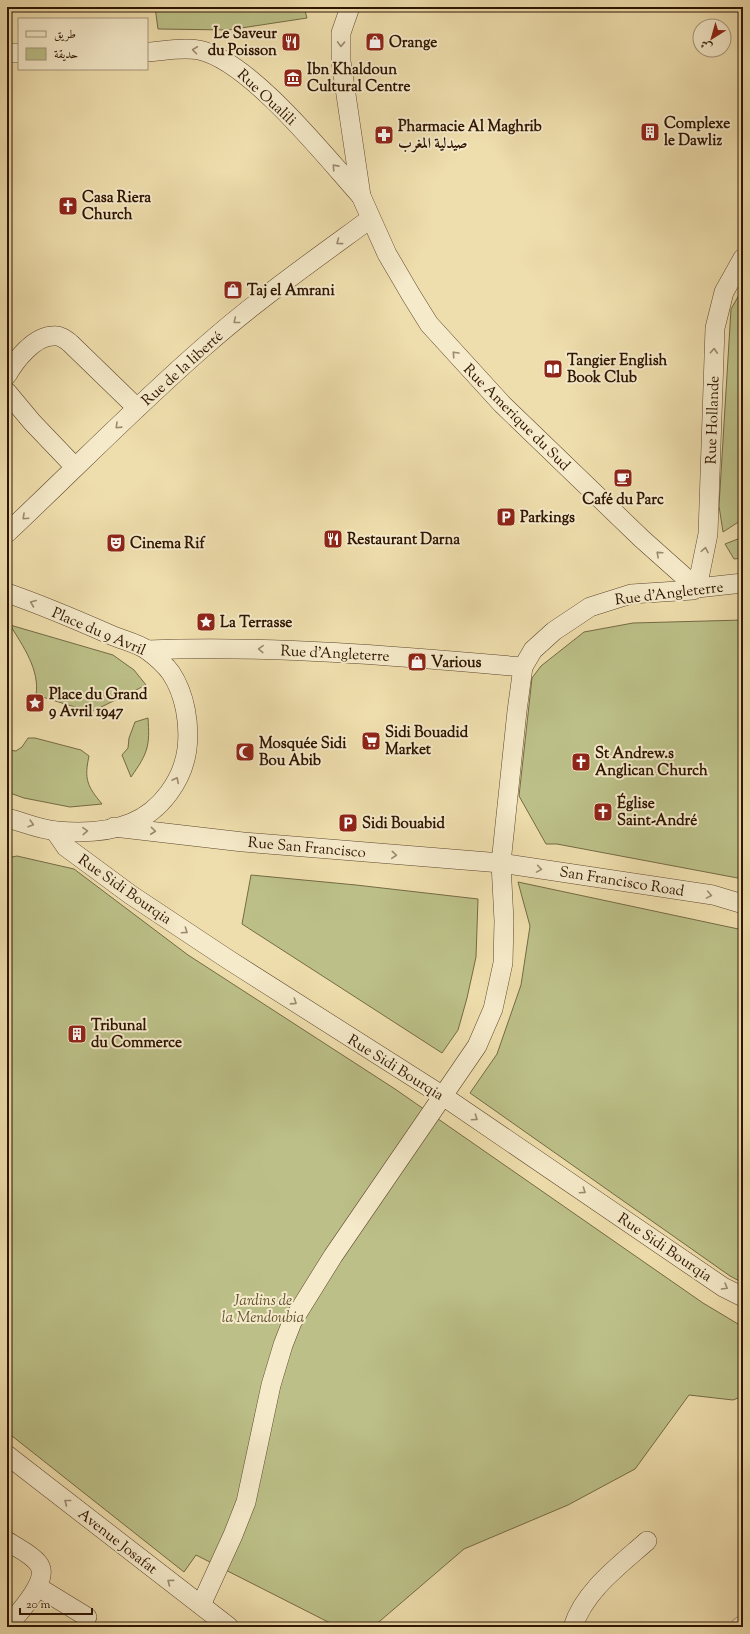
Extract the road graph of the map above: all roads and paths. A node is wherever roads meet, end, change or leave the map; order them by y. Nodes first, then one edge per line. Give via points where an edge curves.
1 (350, 7) edge
2 (148, 52) edge
3 (7, 53) edge
4 (18, 53) edge
5 (361, 196) junction
6 (370, 219) junction
7 (743, 258) edge
8 (7, 375) edge
9 (7, 392) edge
10 (137, 408) junction
11 (76, 467) junction
12 (7, 533) edge
13 (743, 583) edge
14 (697, 588) junction
15 (7, 593) edge
16 (147, 650) junction
17 (523, 667) junction
18 (7, 818) edge
19 (114, 827) junction
20 (55, 831) junction
21 (501, 863) junction
22 (743, 904) edge
23 (443, 1096) junction
24 (743, 1297) edge
25 (7, 1455) edge
26 (7, 1541) edge
27 (646, 1541) dead end
28 (38, 1587) junction
29 (201, 1605) junction
30 (87, 1617) dead end
31 (743, 1625) edge
32 (7, 1627) edge
33 (229, 1627) edge
34 (573, 1627) edge
35 (740, 1627) edge

1 -> 5 street via 341,33 341,61
5 -> 2 street, Rue Oualili via 287,113 233,65 199,50
3 - 4 street
5 - 6 street, Rue Amerique du Sud
6 -> 10 street, Rue de la liberté via 282,283 205,346
14 -> 6 street, Rue Amerique du Sud via 642,539 453,352 410,296
14 -> 7 street, Rue Hollande via 708,534 715,328 724,292
8 - 10 street via 32,345 51,335 58,336 70,343
9 - 11 street
10 -> 11 street, Rue de la liberté
11 -> 12 street, Rue de la liberté
13 - 14 street, Rue d'Angleterre
14 - 17 street, Rue d'Angleterre via 631,594 590,607 565,623 533,650
16 -> 15 street, Place du 9 Avril
17 -> 16 street, Rue d'Angleterre via 389,655 262,649
19 -> 16 street, Place du 9 Avril via 132,823 167,796 178,778 185,758 188,736 185,707 171,672
17 - 21 street, Rue d'Angleterre
18 -> 20 street, Place du 9 Avril
20 -> 19 street, Place du 9 Avril via 86,831
19 -> 21 street, Rue San Francisco via 243,842
20 -> 23 street, Rue Sidi Bourqia via 66,847 131,895
21 -> 22 street, San Francisco Road via 713,895
21 - 23 street, Rue d'Angleterre via 503,963 493,1009 477,1046
23 -> 24 street, Rue Sidi Bourqia via 717,1282
23 - 29 street, Rue d'Angleterre via 333,1256 292,1322 271,1385 246,1502
29 -> 25 street, Avenue Josafat
26 - 28 street via 39,1564 41,1572
27 - 34 street via 591,1595
28 - 30 street
28 - 32 street
29 - 33 street, Avenue Josafat
31 - 35 street

